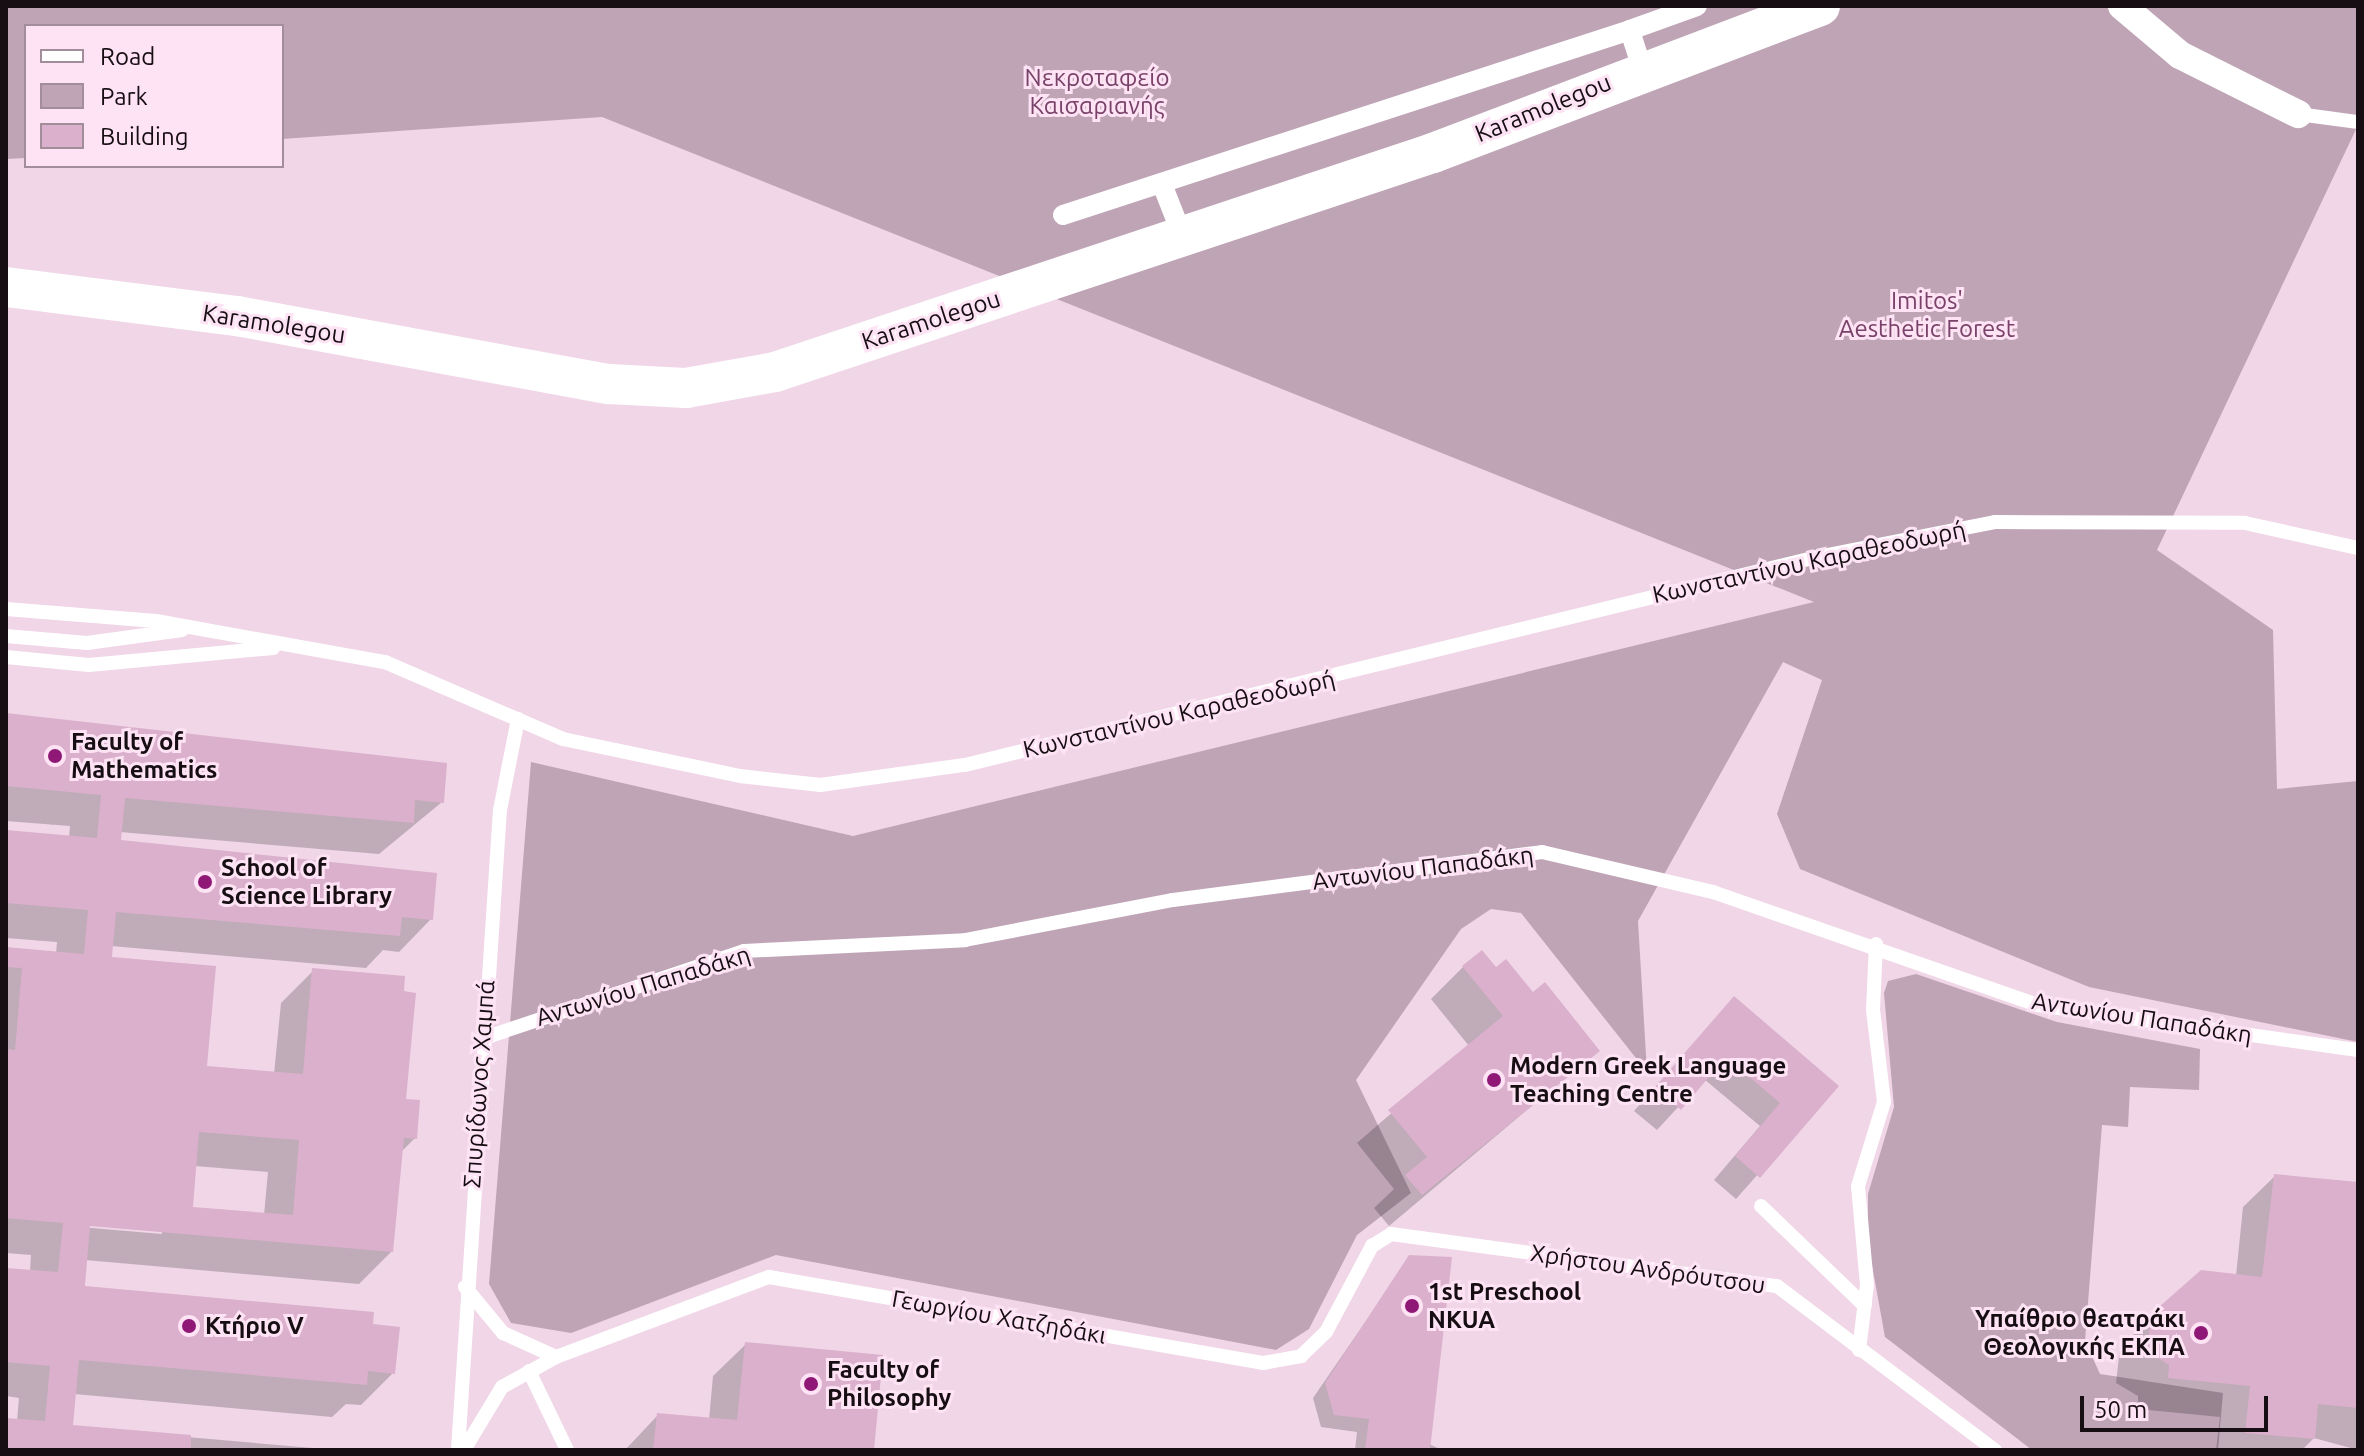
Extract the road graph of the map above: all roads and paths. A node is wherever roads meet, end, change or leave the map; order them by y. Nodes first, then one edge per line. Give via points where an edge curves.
1 (1697, 6) edge
2 (1820, 6) edge
3 (2122, 6) edge
4 (1630, 30) junction
5 (1642, 68) junction
6 (2298, 114) joint
7 (2358, 122) edge
8 (1162, 184) junction
9 (1063, 215) dead end
10 (1182, 235) junction
11 (6, 287) edge
12 (2358, 548) edge
13 (6, 609) edge
14 (194, 628) junction
15 (6, 636) edge
16 (294, 647) junction
17 (6, 657) edge
18 (518, 719) junction
19 (1876, 944) junction
20 (481, 1039) junction
21 (2358, 1050) edge
22 (1761, 1206) dead end
23 (1391, 1234) joint
24 (465, 1287) junction
25 (1865, 1306) junction
26 (1859, 1350) junction
27 (556, 1357) junction
28 (529, 1371) junction
29 (458, 1450) edge
30 (464, 1450) edge
31 (567, 1450) edge
32 (1995, 1450) edge

1 - 4 street
2 - 5 main road, Karamolegou
3 - 6 street via 2180,55
4 - 5 street
4 - 8 street
5 - 10 main road, Karamolegou via 1433,153
6 - 7 lane
8 - 9 street
8 - 10 street
10 - 11 main road, Karamolegou via 775,372 686,388 609,384 237,316
12 - 18 lane, Κωνσταντίνου Καραθεοδωρή via 2245,523 1995,522 1817,557 965,765 820,785 651,759 563,739
13 - 14 lane, Κωνσταντίνου Καραθεοδωρή
14 - 15 lane via 87,643
14 - 16 lane, Κωνσταντίνου Καραθεοδωρή
16 - 17 lane via 89,665
16 - 18 lane, Κωνσταντίνου Καραθεοδωρή via 385,662
18 - 20 lane, Σπυρίδωνος Χαμπά via 500,810
19 - 20 lane, Αντωνίου Παπαδάκη via 1713,892 1542,852 1173,900 965,940 744,951
19 - 21 lane, Αντωνίου Παπαδάκη via 2037,1005
19 - 25 lane via 1873,1010 1884,1102 1858,1186
20 - 24 lane, Σπυρίδωνος Χαμπά
22 - 25 lane
23 - 26 lane, Χρήστου Ανδρόυτσου via 1777,1286
23 - 27 lane, Γεωργίου Χατζηδάκι via 1372,1246 1326,1332 1301,1356 1263,1363 769,1277
24 - 27 lane via 503,1333
24 - 29 lane, Σπυρίδωνος Χαμπά
25 - 26 lane
26 - 32 lane, Χρήστου Ανδρόυτσου
27 - 28 lane, Γεωργίου Χατζηδάκι
28 - 30 lane, Γεωργίου Χατζηδάκι via 502,1387
28 - 31 lane

